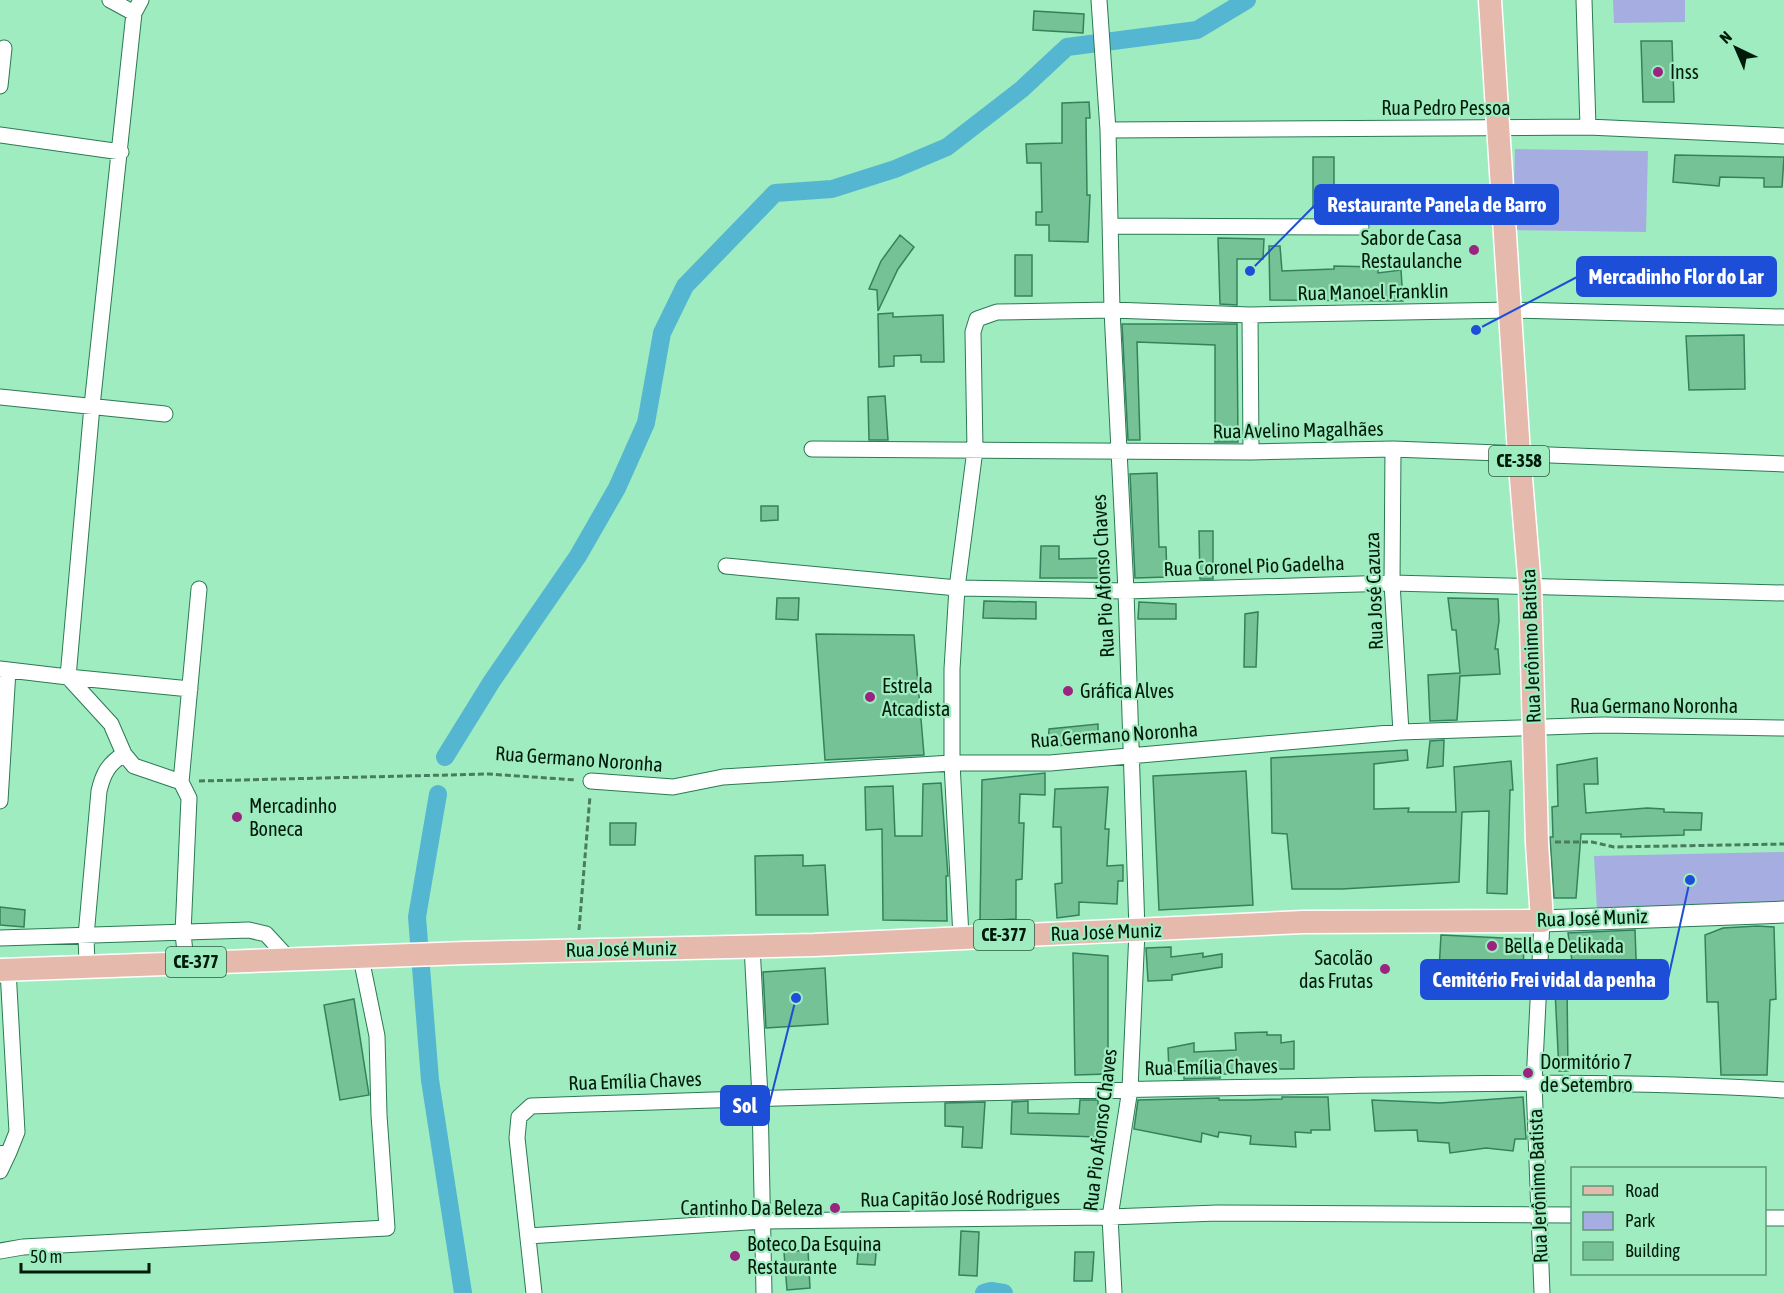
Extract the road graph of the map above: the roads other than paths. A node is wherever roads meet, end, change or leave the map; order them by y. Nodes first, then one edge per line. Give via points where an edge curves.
1 (110, 0) edge
2 (1099, 0) edge
3 (1490, 0) edge
4 (1584, 0) edge
5 (138, 7) edge
6 (4, 48) dead end
7 (0, 86) edge
8 (1588, 127) junction
9 (1498, 129) junction
10 (1108, 130) junction
11 (0, 135) edge
12 (1784, 136) edge
13 (121, 152) junction
14 (1110, 226) junction
15 (1361, 227) dead end
16 (1112, 310) junction
17 (1511, 310) junction
18 (1250, 315) junction
19 (1784, 317) edge
20 (0, 397) edge
21 (92, 406) junction
22 (165, 414) dead end
23 (812, 449) dead end
24 (1393, 449) junction
25 (975, 450) junction
26 (1117, 451) junction
27 (1251, 452) junction
28 (1518, 454) junction
29 (1784, 464) edge
30 (726, 566) dead end
31 (1392, 584) junction
32 (1530, 586) junction
33 (957, 588) junction
34 (199, 589) dead end
35 (1126, 591) junction
36 (1784, 593) edge
37 (4, 670) edge
38 (68, 677) junction
39 (190, 689) junction
40 (1534, 728) junction
41 (1784, 728) edge
42 (1401, 732) junction
43 (124, 754) junction
44 (1132, 756) junction
45 (952, 763) junction
46 (591, 781) road end
47 (181, 782) junction
48 (0, 801) edge
49 (1784, 912) edge
50 (1542, 921) junction
51 (1137, 931) junction
52 (183, 933) junction
53 (86, 936) junction
54 (962, 937) junction
55 (0, 938) edge
56 (752, 946) junction
57 (361, 958) junction
58 (289, 959) junction
59 (186, 962) junction
60 (87, 965) junction
61 (4, 970) edge
62 (1534, 1083) junction
63 (1130, 1089) junction
64 (1784, 1090) edge
65 (760, 1097) junction
66 (4, 1153) edge
67 (0, 1171) edge
68 (1541, 1215) junction
69 (1571, 1215) edge
70 (1110, 1217) junction
71 (1766, 1218) edge
72 (1784, 1218) edge
73 (764, 1221) junction
74 (528, 1236) junction
75 (0, 1251) edge
76 (534, 1293) edge
77 (764, 1293) edge
78 (1114, 1293) edge
79 (1542, 1293) edge

1 - 5 street
2 - 10 street, Rua Pio Afonso Chaves
3 - 9 main road, Rua Jerônimo Batista / CE-358
4 - 8 street
5 - 13 street
6 - 7 street
8 - 9 street, Rua Pedro Pessoa
8 - 12 street, Rua Pedro Pessoa
9 - 10 street, Rua Pedro Pessoa
9 - 17 main road, Rua Jerônimo Batista / CE-358
10 - 14 street, Rua Pio Afonso Chaves
11 - 13 street
13 - 21 street
14 - 15 street
14 - 16 street, Rua Pio Afonso Chaves
16 - 18 street, Rua Manoel Franklin
16 - 25 street, Rua Manoel Franklin via 997,312 977,319 973,332
16 - 26 street, Rua Pio Afonso Chaves
17 - 18 street, Rua Manoel Franklin
17 - 19 street, Rua Manoel Franklin
17 - 28 main road, Rua Jerônimo Batista / CE-358
18 - 27 street
20 - 21 street
21 - 22 street
21 - 38 street
23 - 25 street, Rua Avelino Magalhães
24 - 27 street, Rua Avelino Magalhães
24 - 28 street, Rua Avelino Magalhães
24 - 31 street, Rua José Cazuza
25 - 26 street, Rua Avelino Magalhães
25 - 33 street
26 - 27 street, Rua Avelino Magalhães
26 - 35 street, Rua Pio Afonso Chaves
28 - 29 street, Rua Avelino Magalhães
28 - 32 main road, Rua Jerônimo Batista / CE-358
30 - 33 street, Rua Coronel Pio Gadelha
31 - 32 street, Rua Coronel Pio Gadelha
31 - 35 street, Rua Coronel Pio Gadelha
31 - 42 street, Rua José Cazuza
32 - 36 street, Rua Coronel Pio Gadelha
32 - 40 main road, Rua Jerônimo Batista / CE-358
33 - 35 street, Rua Coronel Pio Gadelha
33 - 45 street
34 - 39 street
35 - 44 street, Rua Pio Afonso Chaves
37 - 38 street
37 - 48 street
38 - 39 street
38 - 43 street via 111,724
39 - 47 street
40 - 41 street, Rua Germano Noronha
40 - 42 street, Rua Germano Noronha
40 - 50 main road, Rua Jerônimo Batista / CE-358
42 - 44 street, Rua Germano Noronha
43 - 47 street via 134,766
43 - 53 street via 106,770 99,791
44 - 45 street, Rua Germano Noronha via 1050,763
44 - 51 street, Rua Pio Afonso Chaves
45 - 46 street, Rua Germano Noronha via 723,777 673,787
45 - 54 street
47 - 52 street via 189,798
49 - 50 main road, Rua José Muniz
50 - 51 main road, Rua José Muniz / CE-377 via 1303,922
50 - 62 street, Rua Jerônimo Batista
51 - 54 main road, Rua José Muniz / CE-377
51 - 63 street, Rua Pio Afonso Chaves
52 - 53 street
52 - 58 street via 260,931 272,938
52 - 59 street
53 - 55 street
53 - 60 street
54 - 56 main road, Rua José Muniz / CE-377
56 - 57 main road, Rua José Muniz / CE-377
56 - 65 street
57 - 58 main road, CE-377
57 - 75 street via 377,1036 387,1228
58 - 59 main road, CE-377
59 - 60 main road, CE-377
60 - 61 main road, CE-377
61 - 66 street via 17,1132
62 - 63 street, Rua Emília Chaves
62 - 64 street, Rua Emília Chaves via 1686,1084
62 - 68 street, Rua Jerônimo Batista
63 - 65 street, Rua Emília Chaves
63 - 70 street, Rua Pio Afonso Chaves
65 - 73 street
65 - 74 street, Rua Emília Chaves via 531,1106 517,1125
66 - 67 street
68 - 69 street, Rua Capitão José Rodrigues
68 - 70 street, Rua Capitão José Rodrigues via 1217,1213
68 - 79 street, Rua Jerônimo Batista
70 - 73 street, Rua Capitão José Rodrigues
70 - 78 street, Rua Pio Afonso Chaves
71 - 72 street
73 - 74 street, Rua Capitão José Rodrigues
73 - 77 street
74 - 76 street

